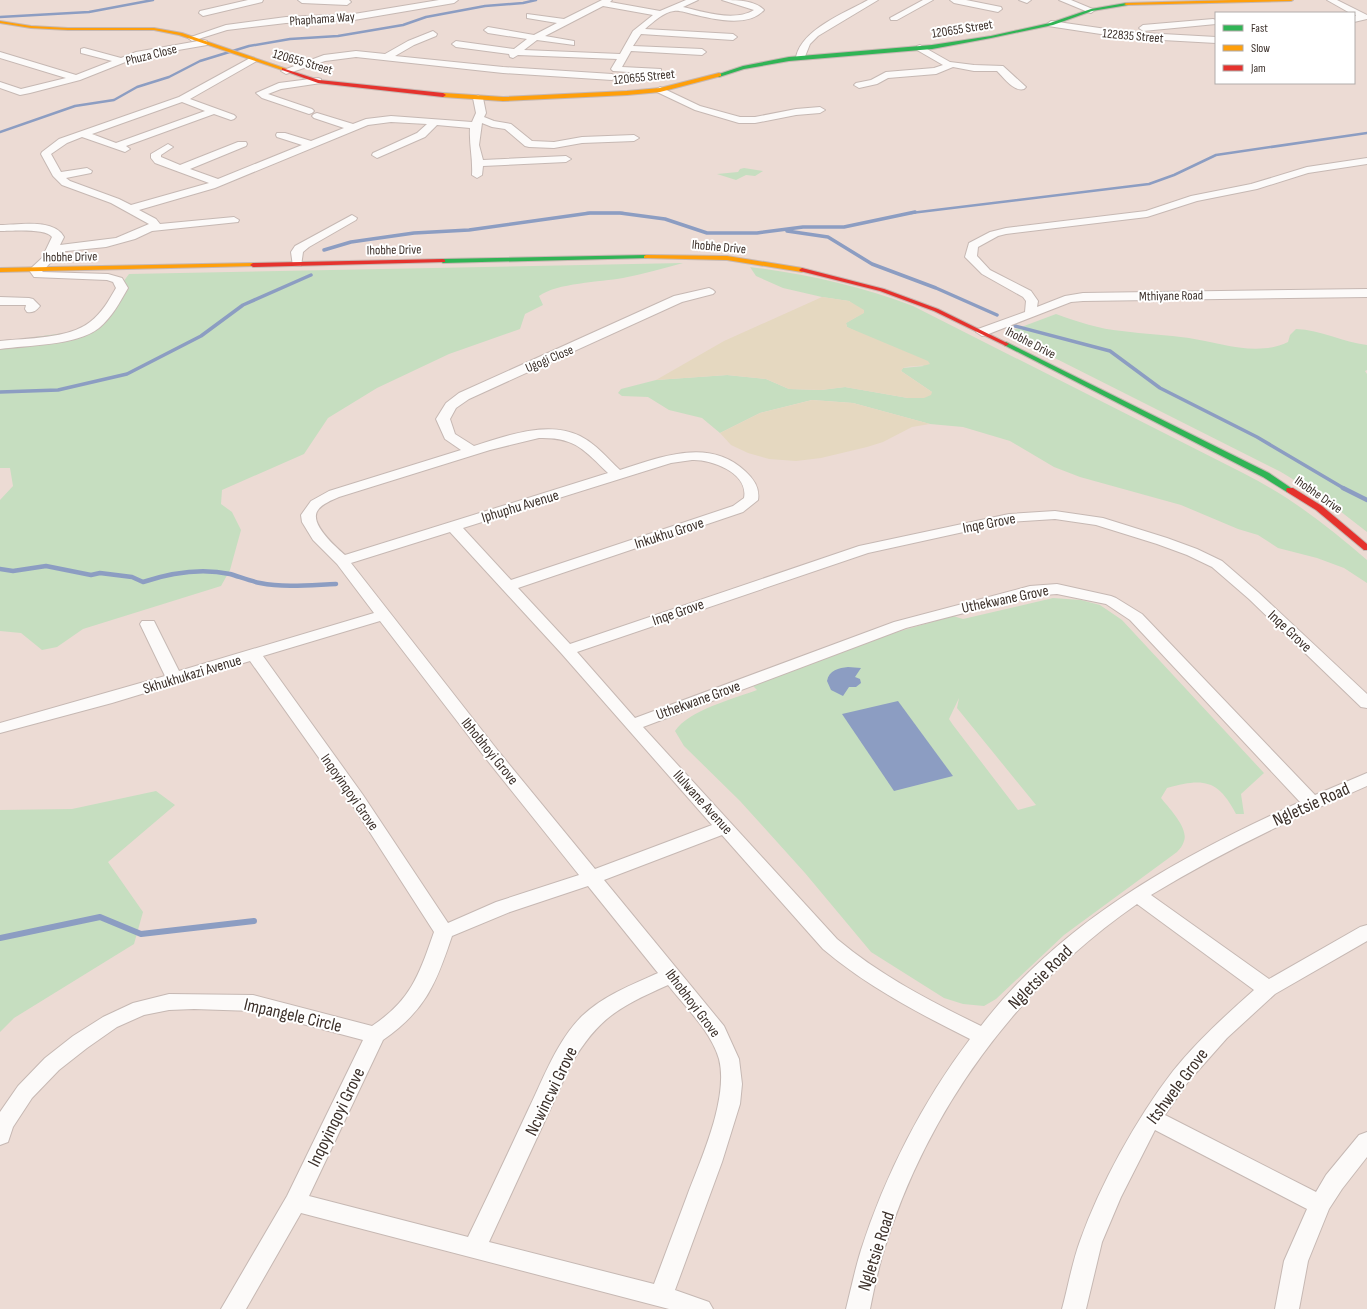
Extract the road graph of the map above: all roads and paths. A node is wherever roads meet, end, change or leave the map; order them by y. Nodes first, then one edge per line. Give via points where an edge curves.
1 (259, 0) edge
2 (308, 0) edge
3 (454, 0) edge
4 (694, 0) edge
5 (726, 0) edge
6 (874, 0) edge
7 (930, 0) edge
8 (954, 0) edge
9 (1023, 0) edge
10 (1026, 0) edge
11 (1063, 0) edge
12 (1291, 0) edge
13 (1332, 0) edge
14 (605, 1) edge
15 (347, 2) dead end
16 (1141, 2) edge
17 (675, 8) junction
18 (998, 9) dead end
19 (1091, 10) junction
20 (1355, 12) edge
21 (1355, 12) edge
22 (203, 13) dead end
23 (662, 14) junction
24 (530, 16) dead end
25 (894, 18) dead end
26 (1355, 19) edge
27 (296, 20) junction
28 (0, 22) edge
29 (566, 22) junction
30 (1213, 22) dead end
31 (10, 24) junction
32 (1050, 24) junction
33 (0, 27) edge
34 (488, 30) dead end
35 (639, 31) junction
36 (1105, 33) junction
37 (433, 34) dead end
38 (733, 37) dead end
39 (192, 38) junction
40 (535, 38) junction
41 (1215, 40) edge
42 (204, 43) junction
43 (571, 43) dead end
44 (456, 44) dead end
45 (629, 48) junction
46 (920, 48) junction
47 (84, 50) dead end
48 (516, 52) junction
49 (702, 52) dead end
50 (0, 54) edge
51 (388, 56) junction
52 (624, 57) junction
53 (801, 57) junction
54 (252, 60) junction
55 (122, 61) junction
56 (951, 65) junction
57 (502, 70) junction
58 (286, 71) junction
59 (658, 71) dead end
60 (614, 73) junction
61 (77, 78) junction
62 (318, 81) junction
63 (0, 85) edge
64 (859, 85) dead end
65 (1021, 86) dead end
66 (660, 90) junction
67 (612, 93) junction
68 (478, 98) junction
69 (182, 99) junction
70 (710, 110) junction
71 (820, 110) dead end
72 (214, 111) junction
73 (231, 117) dead end
74 (477, 121) junction
75 (435, 122) junction
76 (721, 123) dead end
77 (352, 127) junction
78 (82, 134) junction
79 (282, 135) dead end
80 (634, 138) dead end
81 (242, 144) dead end
82 (308, 144) junction
83 (116, 146) junction
84 (168, 147) dead end
85 (132, 152) dead end
86 (377, 155) dead end
87 (566, 159) dead end
88 (1367, 160) edge
89 (478, 163) junction
90 (180, 169) junction
91 (87, 171) dead end
92 (477, 175) dead end
93 (58, 176) junction
94 (218, 183) junction
95 (129, 209) junction
96 (352, 218) dead end
97 (234, 220) dead end
98 (0, 228) edge
99 (151, 228) junction
100 (54, 249) junction
101 (297, 264) junction
102 (0, 270) edge
103 (35, 270) junction
104 (708, 292) dead end
105 (1367, 293) edge
106 (0, 301) edge
107 (31, 309) dead end
108 (1031, 312) junction
109 (982, 332) junction
110 (0, 345) edge
111 (473, 451) junction
112 (699, 455) joint
113 (618, 475) junction
114 (453, 526) junction
115 (1367, 548) edge
116 (342, 560) junction
117 (509, 586) junction
118 (383, 614) junction
119 (148, 624) dead end
120 (567, 650) junction
121 (254, 655) junction
122 (175, 679) junction
123 (1367, 703) edge
124 (632, 725) junction
125 (0, 728) edge
126 (1367, 779) edge
127 (1312, 803) junction
128 (726, 827) junction
129 (593, 877) junction
130 (1138, 894) junction
131 (444, 932) junction
132 (1367, 932) edge
133 (671, 975) junction
134 (1268, 989) junction
135 (376, 1035) junction
136 (984, 1037) junction
137 (1151, 1118) junction
138 (0, 1136) edge
139 (1367, 1141) edge
140 (295, 1202) junction
141 (1320, 1205) junction
142 (475, 1247) junction
143 (660, 1296) junction
144 (233, 1309) edge
145 (701, 1309) edge
146 (858, 1309) edge
147 (1074, 1309) edge
148 (1287, 1309) edge

1 - 22 street
2 - 15 street
2 - 27 street via 299,9
3 - 27 street, Phaphama Way via 349,18
4 - 17 street
5 - 17 street via 760,10 754,14 728,18
6 - 53 street via 815,34 809,39
7 - 25 street
8 - 18 street
9 - 10 street
11 - 19 street
12 - 16 street, 120655 Street
13 - 21 street
14 - 23 street
14 - 29 street
16 - 19 street, 120655 Street
17 - 23 street
19 - 32 street, 120655 Street
20 - 26 street via 1364,17
23 - 35 street via 650,20
24 - 29 street
27 - 39 street, Phaphama Way via 226,28
28 - 31 street, 120655 Street
29 - 40 street
30 - 36 street
31 - 33 street
31 - 39 street, 120655 Street via 68,29 144,28
32 - 36 street, 122835 Street
32 - 46 street, 120655 Street
34 - 40 street
35 - 38 street
35 - 45 street
36 - 41 street, 122835 Street
37 - 51 street
39 - 42 street, 120655 Street
40 - 43 street
40 - 48 street
42 - 54 street, 120655 Street
42 - 55 street, Phuza Close via 144,53
44 - 48 street
45 - 49 street
45 - 52 street
46 - 53 street, 120655 Street
46 - 56 street
47 - 55 street
48 - 52 street
48 - 57 street
50 - 61 street
51 - 57 street
51 - 58 street via 336,56 315,60
52 - 60 street
53 - 66 street, 120655 Street via 758,65
54 - 58 street, 120655 Street
54 - 69 street
55 - 61 street, Phuza Close
56 - 64 street via 936,71 886,75 874,82
56 - 65 street via 974,68 998,67
57 - 60 street
58 - 62 street, 120655 Street
59 - 60 street
60 - 67 street via 610,82
61 - 63 street, Phuza Close via 20,92
62 - 68 street, 120655 Street
62 - 77 street via 279,86 261,93
66 - 67 street, 120655 Street
66 - 70 street via 698,108
67 - 68 street, 120655 Street
68 - 74 street via 481,113
69 - 72 street
69 - 78 street
70 - 71 street via 732,119 746,120
70 - 76 street via 702,117
72 - 73 street
72 - 83 street
74 - 75 street
74 - 80 street via 508,126 529,144 554,145 582,140
74 - 89 street via 474,145
75 - 77 street via 382,120
75 - 86 street via 421,135
77 - 82 street
78 - 83 street
78 - 93 street via 63,141 46,154
79 - 82 street
81 - 90 street
82 - 94 street
83 - 85 street
84 - 90 street via 159,151 156,158 165,165
87 - 89 street
88 - 108 street via 1307,170 1252,187 1195,198 1147,214 1006,231 973,245 971,257 986,272 1027,294 1032,301
89 - 92 street
90 - 94 street
91 - 93 street
93 - 95 street via 66,183 89,190
94 - 95 street
95 - 99 street via 152,221 155,225
96 - 101 street via 338,228 301,246 297,252
97 - 99 street
98 - 100 street via 50,229 58,237
99 - 100 street via 105,244
100 - 103 street via 47,260
101 - 103 street, Ihobhe Drive
101 - 109 street, Ihobhe Drive via 685,256 727,258 805,270 882,290 936,310
102 - 103 street, Ihobhe Drive
103 - 110 street via 38,275 44,276 108,277 118,280 122,288 100,320 87,330
104 - 111 street, Ugogi Close via 678,299 464,396 451,406 443,419 452,440
105 - 108 street, Mthiyane Road via 1084,297 1069,299
106 - 107 street via 29,302 34,306
108 - 109 street, Mthiyane Road
109 - 115 street, Ihobhe Drive via 1266,475 1319,508
111 - 113 street, Ibhobhoyi Grove via 521,438 556,434 578,441
111 - 116 street, Ibhobhoyi Grove via 334,494 310,509 309,522 314,531
112 - 113 street, Iphuphu Avenue via 669,459
112 - 117 street, Inkukhu Grove via 721,460 750,482 753,490 751,500 738,509
113 - 114 street, Iphuphu Avenue
114 - 116 street, Iphuphu Avenue
114 - 117 street, Ilulwane Avenue
116 - 118 street, Ibhobhoyi Grove
117 - 120 street, Ilulwane Avenue
118 - 121 street, Skhukhukazi Avenue
118 - 129 street, Ibhobhoyi Grove via 493,756
119 - 122 street
120 - 123 street, Inqe Grove via 864,549 1009,518 1055,514 1098,521 1162,541 1217,564
120 - 124 street, Ilulwane Avenue
121 - 122 street, Skhukhukazi Avenue
121 - 131 street, Inqoyinqoyi Grove via 357,799
122 - 125 street, Skhukhukazi Avenue
124 - 127 street, Uthekwane Grove via 907,623 1030,591 1056,589 1111,601 1136,617
124 - 128 street, Ilulwane Avenue
126 - 127 street, Ngletsie Road
127 - 130 street, Ngletsie Road via 1208,853
128 - 129 street
128 - 136 street, Ilulwane Avenue via 830,944 848,960 881,984
129 - 131 street via 503,907
129 - 133 street, Ibhobhoyi Grove
130 - 134 street
130 - 136 street, Ngletsie Road via 1056,957
131 - 135 street via 420,994 396,1022
132 - 134 street, Itshwele Grove
133 - 142 street, Ncwincwi Grove via 637,990 599,1013 578,1037 562,1061
133 - 143 street, Ibhobhoyi Grove via 717,1032 729,1059 732,1084 722,1130
134 - 137 street, Itshwele Grove via 1241,1011 1202,1052
135 - 138 street, Impangele Circle via 253,1003 169,1002 140,1008 110,1022 52,1064 25,1092 3,1125
135 - 140 street, Inqoyinqoyi Grove
136 - 146 street, Ngletsie Road via 942,1098 918,1140 873,1249
137 - 141 street
137 - 147 street, Itshwele Grove via 1110,1196 1091,1242
139 - 141 street via 1334,1182
140 - 142 street
140 - 144 street, Inqoyinqoyi Grove
141 - 148 street via 1296,1261
142 - 143 street
143 - 145 street

